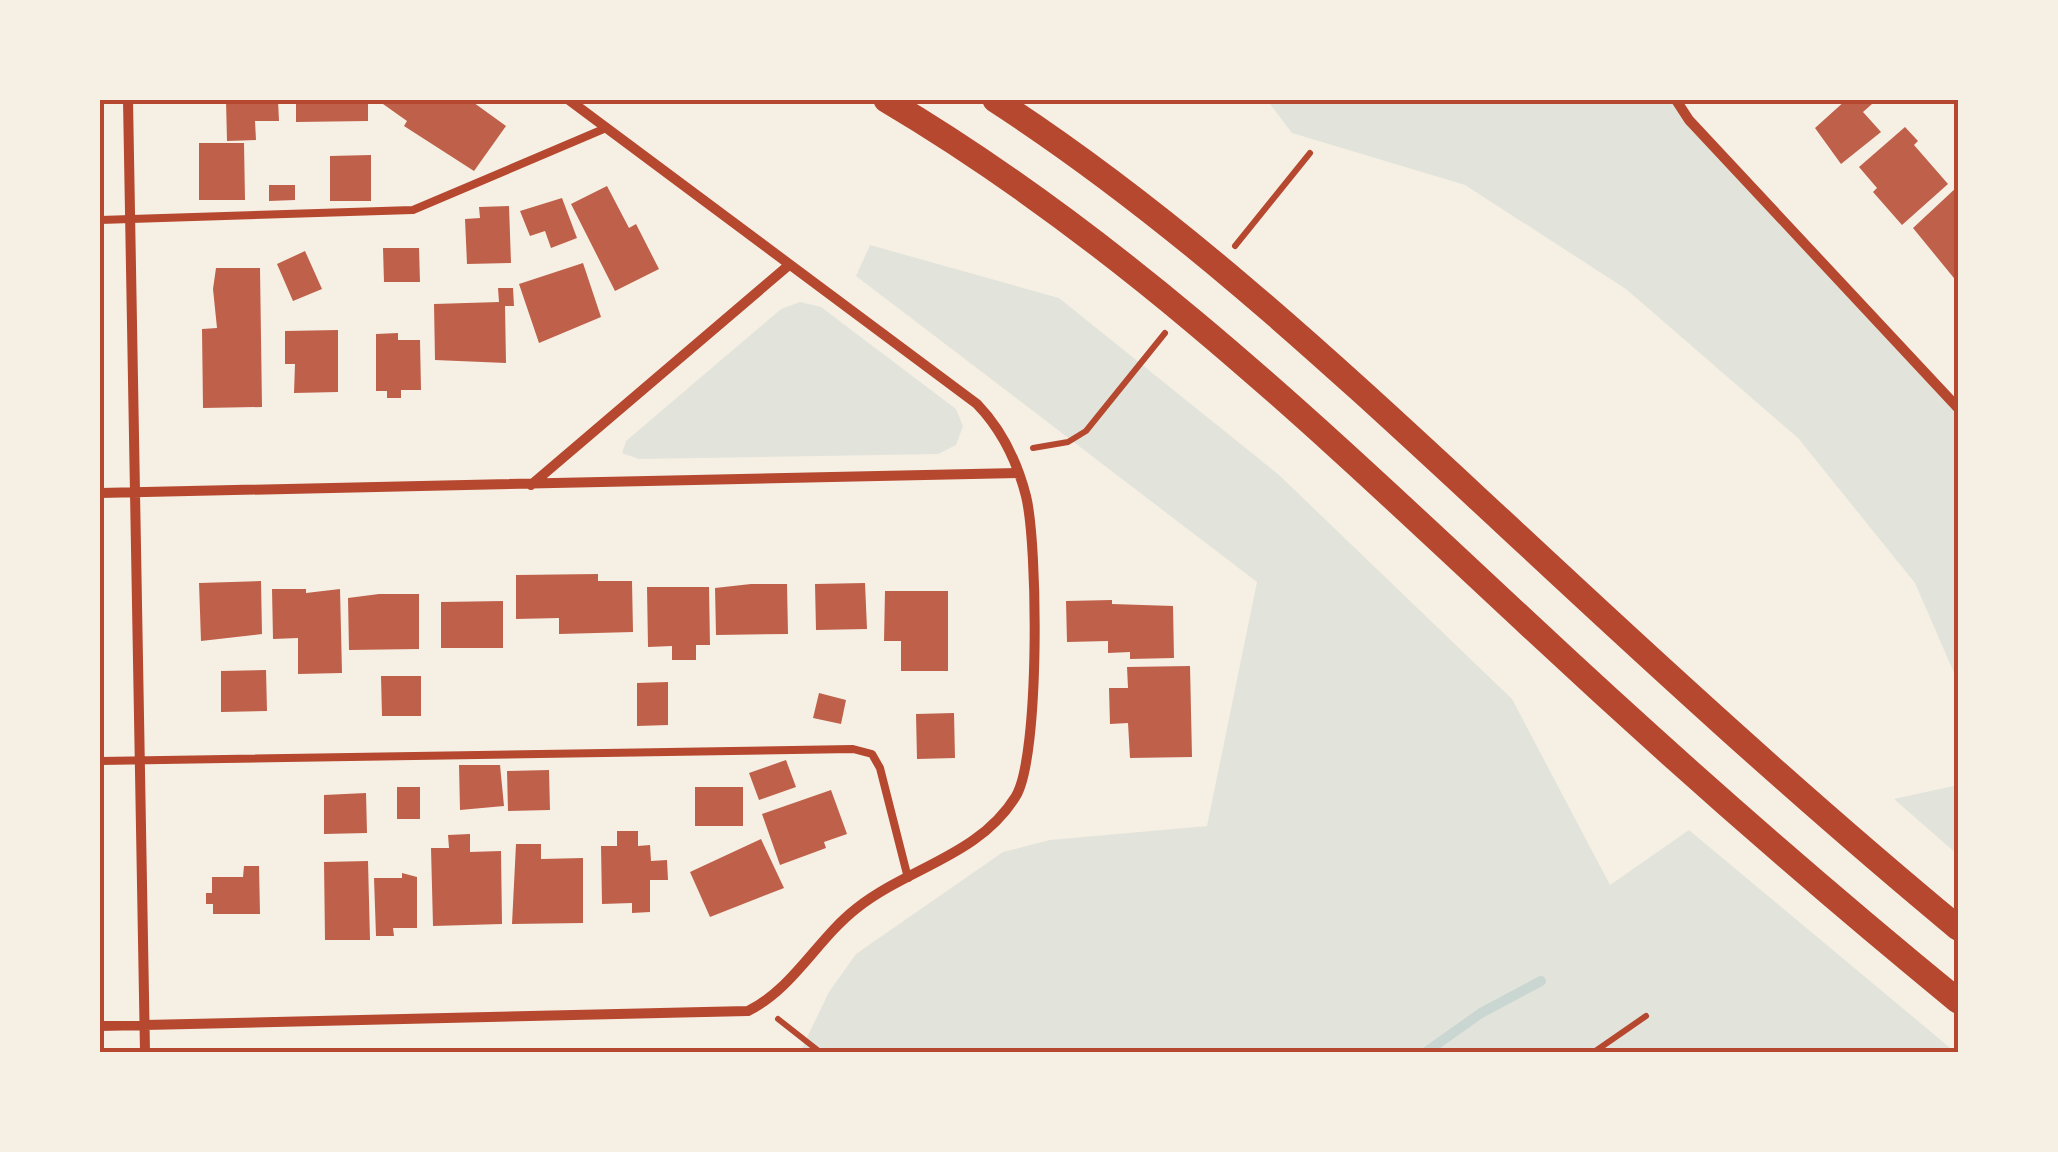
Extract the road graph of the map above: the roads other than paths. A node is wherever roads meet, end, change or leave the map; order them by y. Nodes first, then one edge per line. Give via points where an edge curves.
1 (128, 100) edge
2 (570, 100) edge
3 (886, 100) edge
4 (995, 100) edge
5 (1676, 100) edge
6 (606, 128) junction
7 (100, 220) edge
8 (130, 220) junction
9 (789, 264) junction
10 (1958, 408) edge
11 (1018, 473) junction
12 (530, 486) junction
13 (135, 492) junction
14 (100, 493) edge
15 (140, 761) junction
16 (100, 762) edge
17 (908, 878) junction
18 (1958, 928) edge
19 (1958, 1001) edge
20 (146, 1025) junction
21 (100, 1026) edge
22 (146, 1052) edge

1 - 8 street
2 - 6 street
3 - 19 main road via 1090,235 1222,344 1748,824
4 - 18 main road via 1139,202 1260,300 1780,776
5 - 10 street
6 - 8 lane via 412,210
6 - 9 street
7 - 8 lane
8 - 13 street
9 - 11 street via 977,404 1012,453
9 - 12 street
11 - 12 street
11 - 17 street via 1030,524 1034,724 1020,790 992,827
12 - 13 street
13 - 14 street
13 - 15 street
15 - 16 lane
15 - 17 lane via 853,749 872,754 880,768
15 - 20 street
17 - 20 street via 838,923 764,1004 724,1014
20 - 21 street
20 - 22 street

